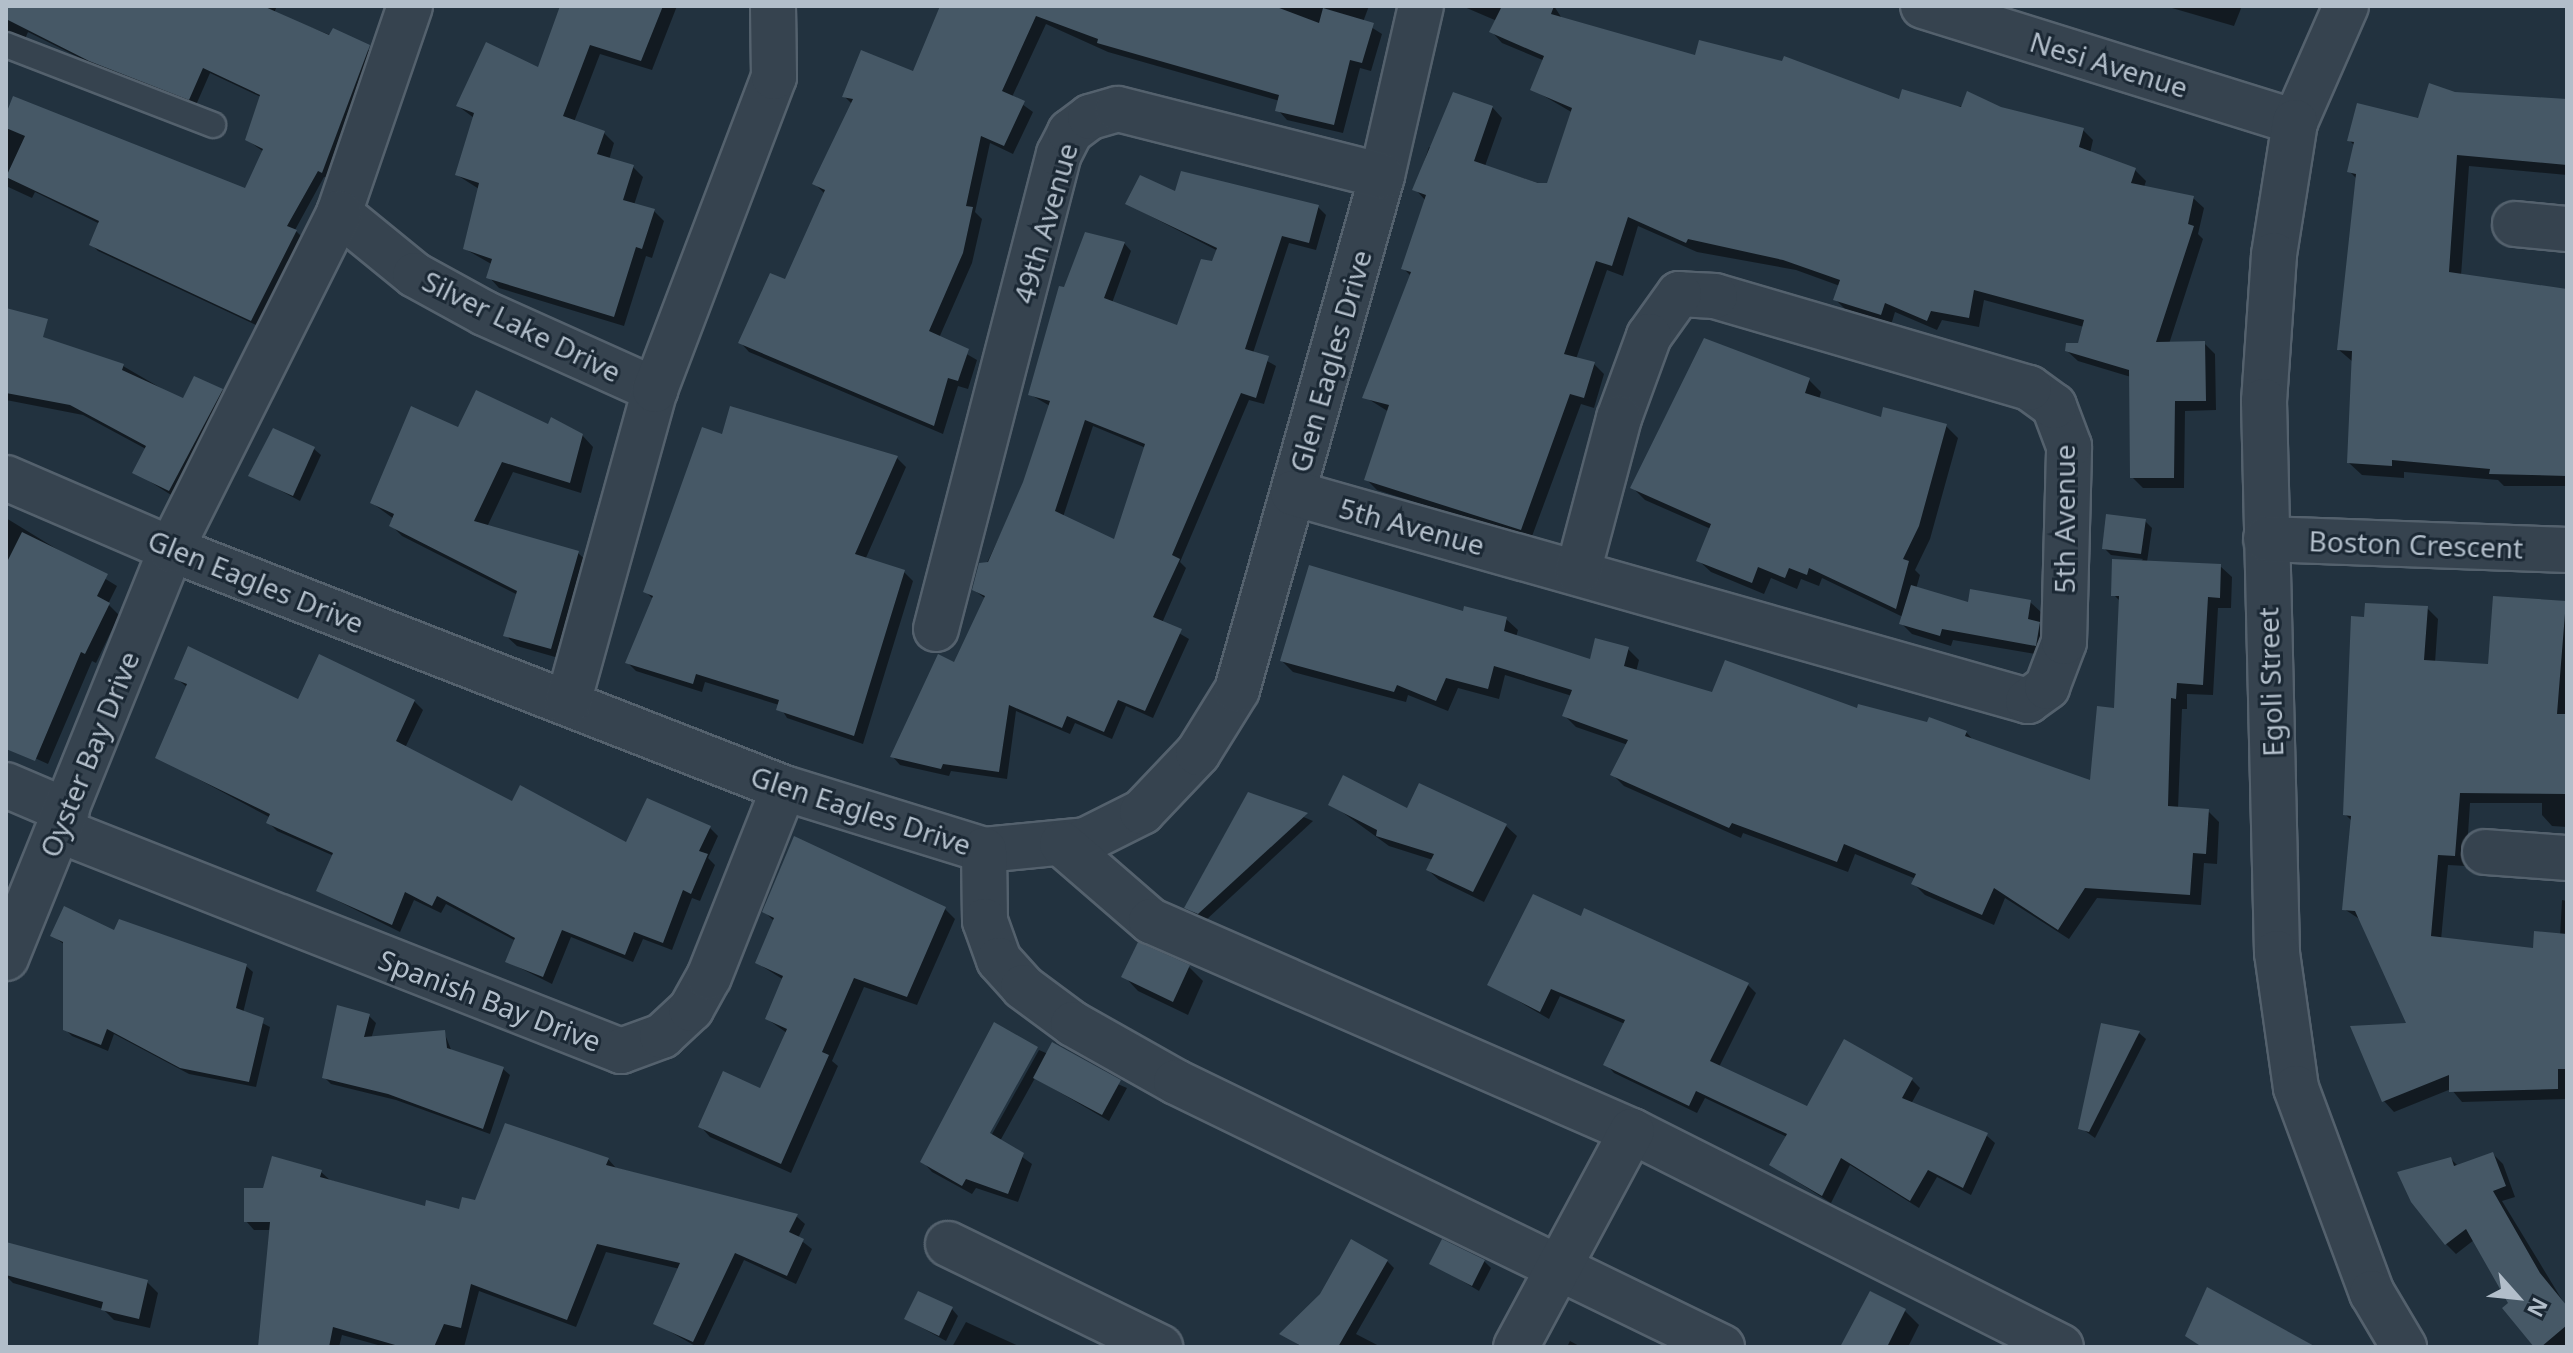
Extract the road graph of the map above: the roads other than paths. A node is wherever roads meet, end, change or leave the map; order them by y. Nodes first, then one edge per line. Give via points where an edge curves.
1 (773, 6) edge
2 (1421, 6) edge
3 (1923, 6) edge
4 (2346, 6) edge
5 (404, 8) edge
6 (6, 45) edge
7 (2295, 122) junction
8 (213, 125) dead end
9 (1382, 176) junction
10 (339, 213) junction
11 (2515, 224) dead end
12 (2567, 229) edge
13 (655, 390) junction
14 (6, 478) edge
15 (1293, 493) junction
16 (2266, 539) junction
17 (171, 549) junction
18 (2567, 550) edge
19 (1578, 572) junction
20 (936, 629) dead end
21 (568, 703) junction
22 (6, 785) edge
23 (784, 788) junction
24 (63, 820) junction
25 (1062, 844) junction
26 (984, 850) junction
27 (2485, 852) dead end
28 (2567, 858) edge
29 (6, 958) edge
30 (1632, 1131) junction
31 (948, 1244) dead end
32 (1562, 1268) junction
33 (1160, 1347) edge
34 (1516, 1347) edge
35 (1722, 1347) edge
36 (2061, 1347) edge
37 (2404, 1347) edge

1 - 13 street, Silver Lake Drive via 774,77
2 - 9 street, Glen Eagles Drive
3 - 7 street, Nesi Avenue
4 - 7 street, Egoli Street
5 - 10 street
6 - 8 lane
7 - 16 street, Egoli Street via 2274,255 2267,357
9 - 15 street, Glen Eagles Drive
9 - 20 street, 49th Avenue via 1118,109 1090,117 1070,132 1059,154
10 - 13 street, Silver Lake Drive via 415,275 484,313
10 - 17 street, Oyster Bay Drive
11 - 12 street
13 - 21 street, Silver Lake Drive
14 - 17 street, Glen Eagles Drive
15 - 19 street, 5th Avenue
15 - 25 street, Glen Eagles Drive via 1237,690 1198,753 1142,812 1086,840
16 - 18 street, Boston Crescent
16 - 37 street, Egoli Street via 2277,953 2296,1088 2372,1293
17 - 21 street, Glen Eagles Drive
17 - 24 street, Oyster Bay Drive
19 - 19 street, 5th Avenue via 2028,701 2047,687 2064,642 2069,446 2054,406 2029,388 1715,296 1679,294 1649,336 1619,418
21 - 23 street, Glen Eagles Drive
22 - 24 street
23 - 24 street, Spanish Bay Drive via 709,977 691,1009 662,1036 621,1051
23 - 26 street, Glen Eagles Drive
24 - 29 street, Oyster Bay Drive
25 - 26 street, Glen Eagles Drive
25 - 30 street via 1151,921
26 - 32 street via 985,921 999,960 1023,987 1073,1024 1176,1082
27 - 28 street
30 - 32 street
30 - 36 street
31 - 33 street
32 - 34 street
32 - 35 street

